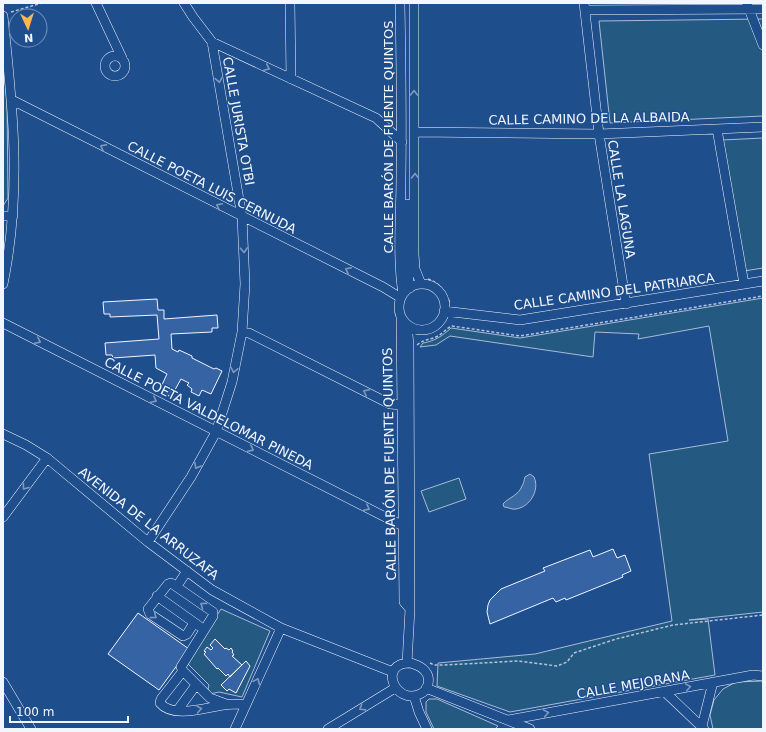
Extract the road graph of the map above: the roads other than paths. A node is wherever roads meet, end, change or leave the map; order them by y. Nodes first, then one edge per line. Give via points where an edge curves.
1 (96, 3) edge
2 (184, 3) edge
3 (290, 3) edge
4 (400, 3) edge
5 (406, 3) edge
6 (414, 3) edge
7 (748, 6) edge
8 (585, 7) edge
9 (763, 8) edge
10 (7, 14) edge
11 (212, 42) junction
12 (763, 45) edge
13 (122, 58) dead end
14 (291, 78) junction
15 (12, 100) junction
16 (763, 127) edge
17 (717, 129) junction
18 (415, 132) junction
19 (599, 134) junction
20 (402, 142) junction
21 (3, 216) edge
22 (13, 216) junction
23 (242, 217) junction
24 (401, 279) junction
25 (423, 281) junction
26 (763, 281) edge
27 (3, 284) edge
28 (744, 284) junction
29 (383, 287) junction
30 (410, 288) junction
31 (402, 296) junction
32 (626, 304) junction
33 (448, 308) junction
34 (400, 316) junction
35 (3, 323) edge
36 (407, 325) junction
37 (420, 330) junction
38 (242, 332) junction
39 (409, 345) junction
40 (402, 405) junction
41 (216, 432) junction
42 (3, 434) edge
43 (47, 458) junction
44 (3, 517) edge
45 (403, 526) junction
46 (148, 542) junction
47 (187, 571) junction
48 (177, 586) junction
49 (157, 596) junction
50 (410, 609) junction
51 (194, 622) junction
52 (281, 628) junction
53 (204, 630) junction
54 (407, 663) junction
55 (183, 671) junction
56 (394, 672) junction
57 (763, 676) edge
58 (3, 682) edge
59 (712, 682) junction
60 (196, 685) junction
61 (395, 688) junction
62 (426, 688) junction
63 (664, 691) junction
64 (414, 696) junction
65 (226, 704) junction
66 (246, 704) junction
67 (177, 711) junction
68 (508, 720) junction
69 (703, 727) edge
70 (32, 729) edge
71 (235, 729) edge
72 (328, 729) edge
73 (427, 729) edge
74 (530, 729) edge

1 - 13 street
2 - 11 street
3 - 14 street
4 - 20 street, CALLE BARÓN DE FUENTE QUINTOS
5 - 30 street, CALLE BARÓN DE FUENTE QUINTOS
18 -> 6 street, CALLE BARÓN DE FUENTE QUINTOS
7 - 8 street
7 - 9 street
7 - 12 street
8 - 19 street, CALLE LA LAGUNA
10 - 15 street
11 -> 14 street
11 -> 23 street, CALLE JURISTA OTBI
14 - 20 street via 376,118
15 - 22 street via 15,171
23 -> 15 street, CALLE POETA LUIS CERNUDA
16 - 17 street, CALLE CAMINO DE LA ALBAIDA
17 - 19 street, CALLE CAMINO DE LA ALBAIDA
17 - 28 street
18 - 19 street, CALLE CAMINO DE LA ALBAIDA
25 -> 18 street, CALLE BARÓN DE FUENTE QUINTOS via 416,269 414,254
19 - 32 street, CALLE LA LAGUNA
20 - 24 street, CALLE BARÓN DE FUENTE QUINTOS
21 - 22 street
22 - 27 street via 9,257
29 -> 23 street, CALLE POETA LUIS CERNUDA
23 -> 38 street, CALLE JURISTA OTBI via 245,284
24 - 29 street
24 - 31 street, CALLE BARÓN DE FUENTE QUINTOS
25 - 30 street
25 - 33 street via 435,288
26 - 28 street, CALLE CAMINO DEL PATRIARCA
28 - 32 street, CALLE CAMINO DEL PATRIARCA
29 - 31 street, CALLE POETA LUIS CERNUDA
30 - 31 street
31 - 34 street
32 - 33 street, CALLE CAMINO DEL PATRIARCA via 520,320
33 - 37 street via 434,326
34 - 36 street
34 - 40 street, CALLE BARÓN DE FUENTE QUINTOS
35 -> 41 street, CALLE POETA VALDELOMAR PINEDA
36 - 37 street
36 - 39 street, CALLE BARÓN DE FUENTE QUINTOS
37 - 39 street, CALLE BARÓN DE FUENTE QUINTOS
40 -> 38 street via 390,404
38 -> 41 street, CALLE JURISTA OTBI via 232,382
39 - 50 street, CALLE BARÓN DE FUENTE QUINTOS
40 - 45 street, CALLE BARÓN DE FUENTE QUINTOS
41 -> 45 street, CALLE POETA VALDELOMAR PINEDA
41 -> 46 street, CALLE JURISTA OTBI via 191,477
42 - 43 street, AVENIDA DE LA ARRUZAFA via 26,444
43 -> 44 street
43 - 46 street, AVENIDA DE LA ARRUZAFA
45 - 50 street, CALLE BARÓN DE FUENTE QUINTOS via 404,602
46 - 47 street, AVENIDA DE LA ARRUZAFA
47 - 48 street
47 - 52 street, AVENIDA DE LA ARRUZAFA via 212,590
48 - 49 street via 168,584
53 -> 48 street via 213,612
49 - 51 street
49 -> 51 street via 147,610 150,614 183,636
50 - 54 street, CALLE BARÓN DE FUENTE QUINTOS
51 - 53 street
52 - 56 street, AVENIDA DE LA ARRUZAFA
66 -> 52 street
53 - 55 street via 182,665
54 - 56 street via 398,666
54 - 62 street via 424,670 428,679
55 - 60 street
55 - 67 street via 160,702 164,708
56 - 61 street
57 - 59 street, CALLE MEJORANA via 753,675
58 - 70 street
63 -> 59 street, CALLE MEJORANA
59 - 69 street
60 - 65 street via 210,698
60 - 67 street
61 - 64 street via 408,696
61 -> 72 street
62 - 64 street
62 - 68 street
68 -> 63 street, CALLE MEJORANA
63 - 69 street
64 - 73 street
65 - 66 street
67 -> 65 street
66 - 71 street
68 - 74 street

